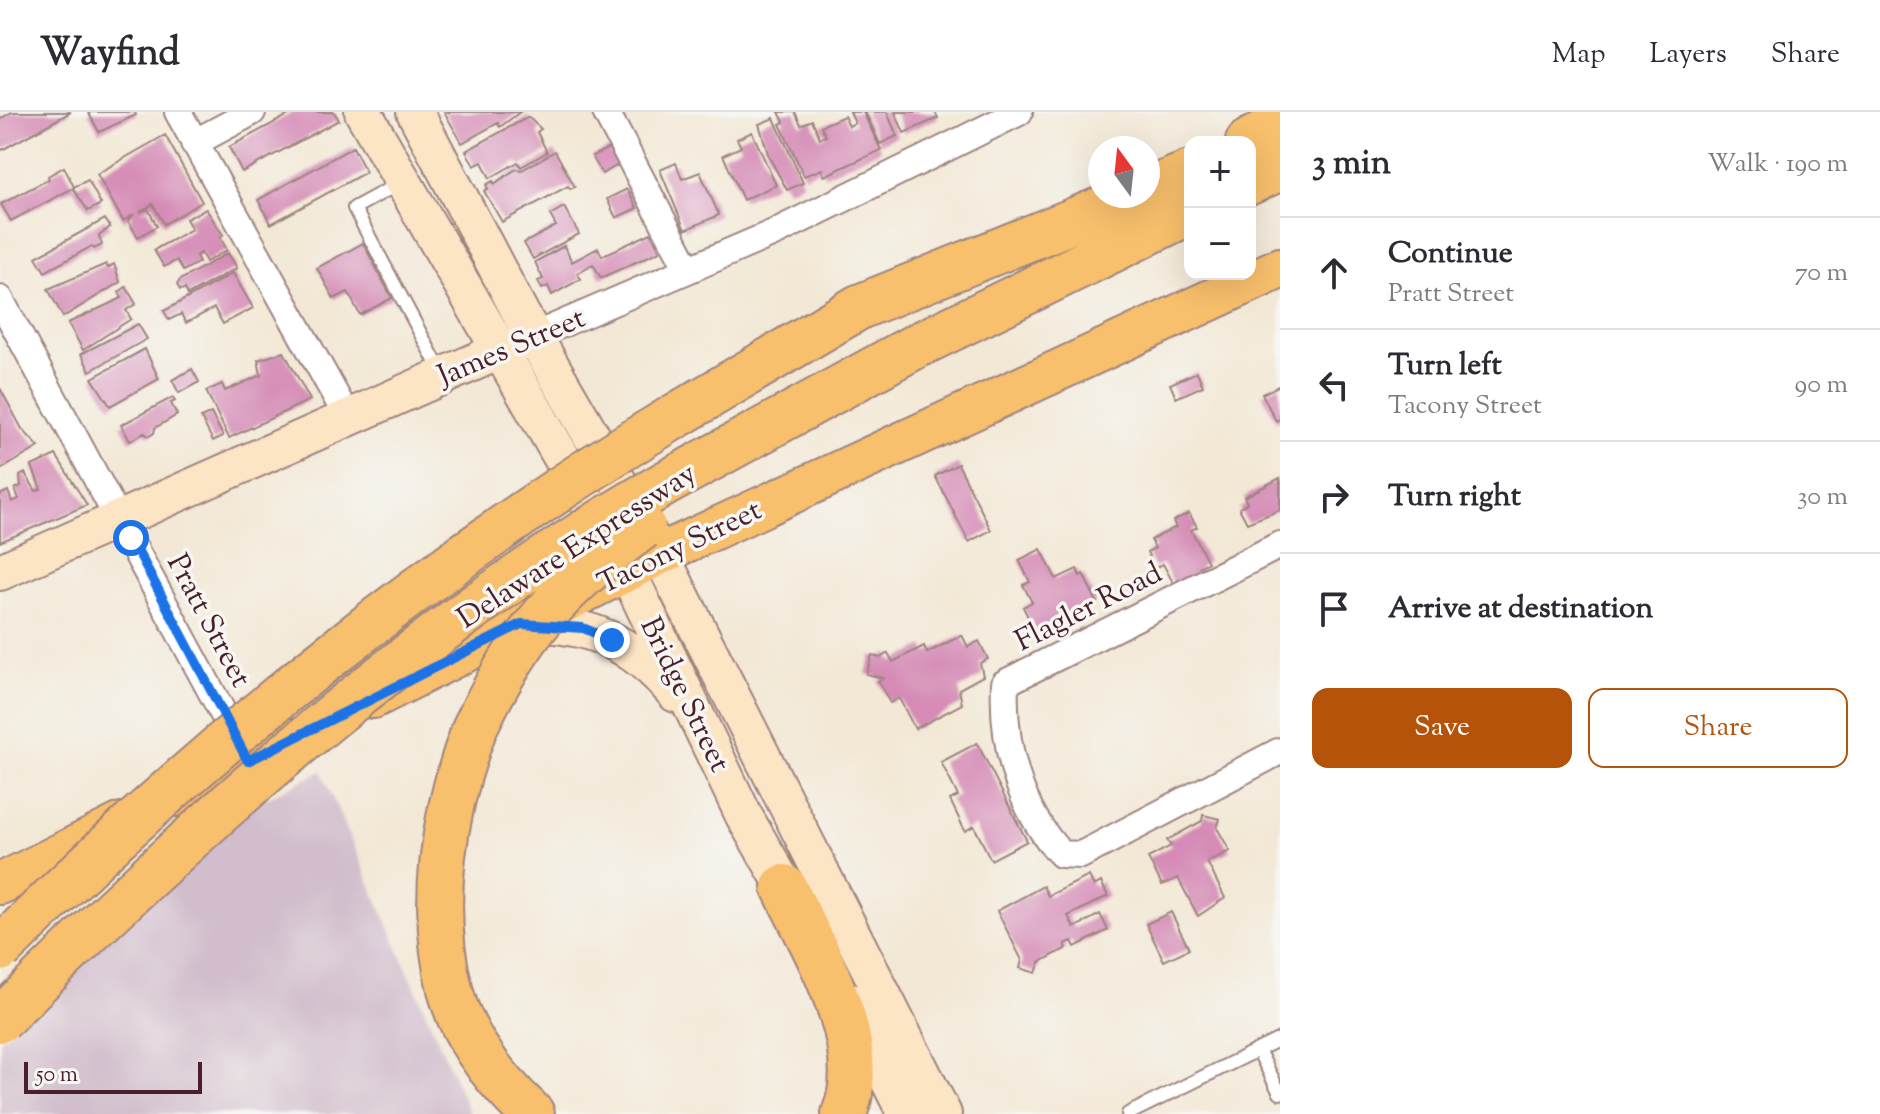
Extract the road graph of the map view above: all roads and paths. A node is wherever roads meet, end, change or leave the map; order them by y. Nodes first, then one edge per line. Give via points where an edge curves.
1 (178, 112) edge
2 (252, 112) edge
3 (363, 112) edge
4 (415, 112) edge
5 (1019, 112) edge
6 (615, 115) edge
7 (1280, 124) edge
8 (1256, 138) edge
9 (194, 143) junction
10 (1280, 168) edge
11 (1184, 175) edge
12 (1256, 179) edge
13 (403, 182) junction
14 (1160, 185) edge
15 (1104, 208) edge
16 (1184, 215) edge
17 (1280, 268) edge
18 (688, 269) junction
19 (0, 299) edge
20 (534, 336) junction
21 (500, 351) junction
22 (442, 375) junction
23 (347, 416) junction
24 (706, 472) junction
25 (121, 519) junction
26 (1280, 545) edge
27 (644, 563) junction
28 (0, 572) edge
29 (521, 624) junction
30 (705, 734) junction
31 (1280, 751) edge
32 (248, 761) junction
33 (0, 884) edge
34 (784, 887) junction
35 (0, 949) edge
36 (0, 1020) edge
37 (1280, 1039) edge
38 (1258, 1050) junction
39 (1280, 1092) edge
40 (532, 1114) edge
41 (844, 1114) edge
42 (906, 1114) edge
43 (943, 1114) edge
44 (1128, 1114) edge

1 - 9 street
2 - 9 street
3 - 13 main road, Bridge Street
4 - 20 main road, Bridge Street
5 - 18 street, James Street via 776,232
6 - 18 street
7 - 8 highway
9 - 23 street
10 - 12 highway
11 - 14 highway
13 - 21 main road, Bridge Street
13 - 22 lane via 354,208
15 - 35 highway, Delaware Expressway, bridge via 859,307 535,505 376,621 98,852
16 - 24 highway via 914,347
17 - 27 main road, Tacony Street
18 - 20 street, James Street
19 - 25 street, Pratt Street
20 - 21 main road, James Street
20 - 27 main road, Bridge Street
21 - 22 main road, James Street
21 - 27 main road, Bridge Street
22 - 23 main road, James Street
23 - 25 main road, James Street
24 - 36 highway, Delaware Expressway, bridge via 583,534 380,680 229,806
24 - 40 highway, bridge via 563,593 515,650 475,727 456,778 443,857 444,948 451,994 496,1078
25 - 28 main road, James Street
25 - 32 street, Pratt Street
26 - 31 street, Flagler Road via 1005,683 1003,719 1009,753 1038,829 1061,854 1081,855
27 - 29 main road, Tacony Street
27 - 30 main road, Bridge Street
27 - 43 main road, Bridge Street
29 - 30 main road via 573,626 612,640 662,677
29 - 32 main road, Tacony Street
30 - 34 main road, Bridge Street
32 - 33 main road, Tacony Street
34 - 41 highway via 843,1020 853,1064
34 - 42 main road, Bridge Street via 833,968
37 - 38 lane
38 - 39 lane
38 - 44 lane

